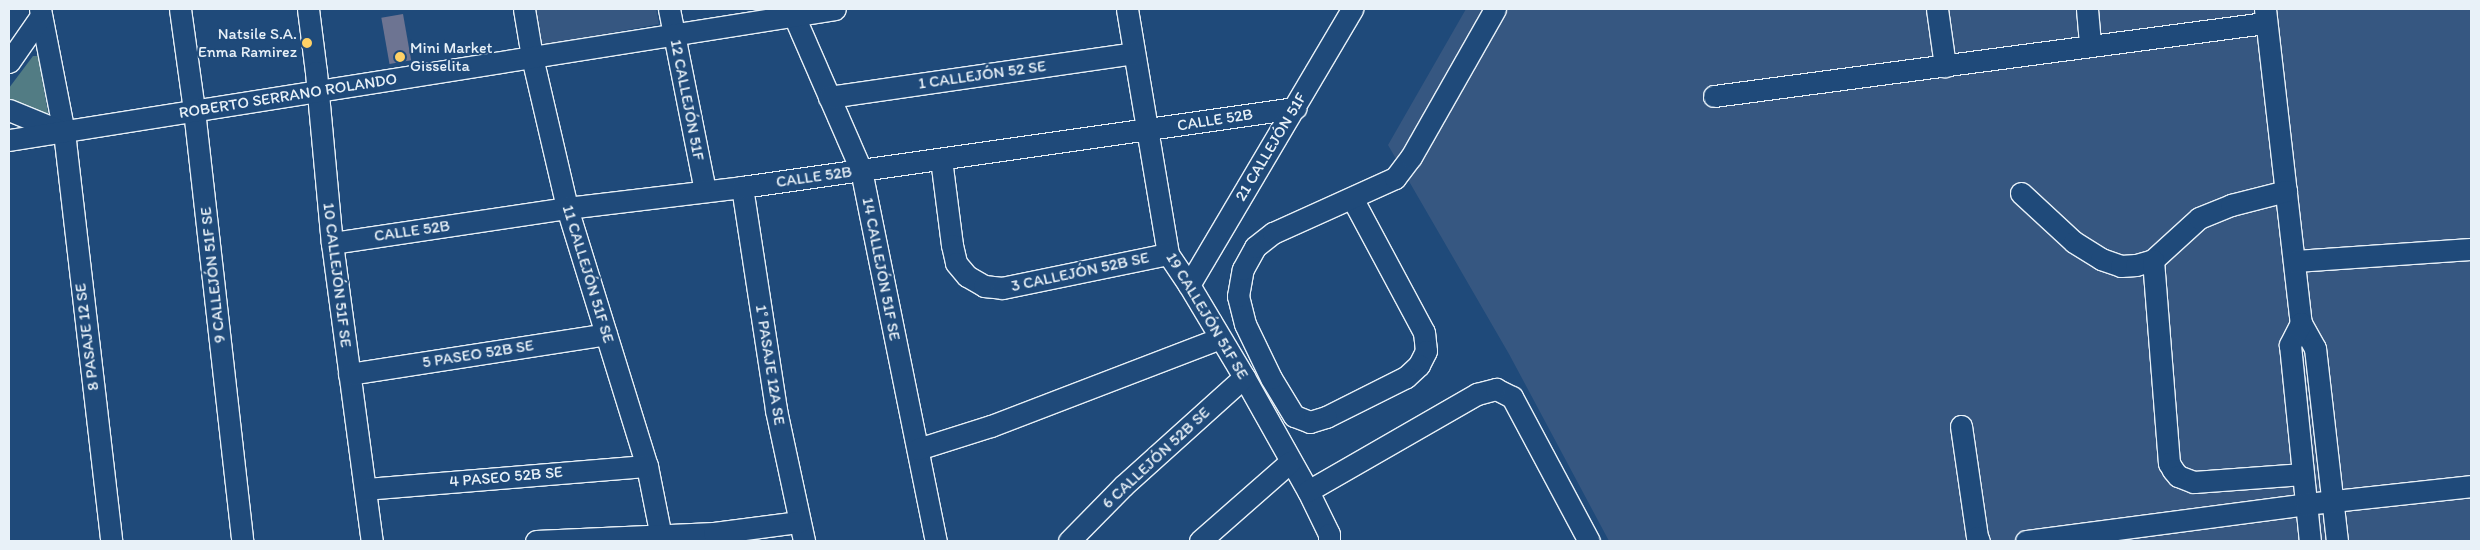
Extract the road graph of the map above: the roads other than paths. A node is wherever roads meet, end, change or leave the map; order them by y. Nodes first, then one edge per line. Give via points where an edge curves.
1 (180, 9) edge
2 (308, 9) edge
3 (524, 9) edge
4 (670, 9) edge
5 (835, 9) edge
6 (1127, 9) edge
7 (1352, 9) edge
8 (1495, 9) edge
9 (1938, 9) edge
10 (2087, 9) edge
11 (40, 12) edge
12 (791, 12) edge
13 (2265, 16) edge
14 (675, 34) junction
15 (2090, 46) junction
16 (1134, 53) junction
17 (532, 57) junction
18 (9, 62) edge
19 (1945, 66) junction
20 (316, 90) junction
21 (1714, 96) dead end
22 (829, 97) junction
23 (1295, 108) junction
24 (9, 110) edge
25 (194, 110) junction
26 (1147, 130) junction
27 (64, 132) junction
28 (9, 140) edge
29 (941, 159) junction
30 (861, 170) junction
31 (742, 187) junction
32 (705, 190) junction
33 (2286, 191) junction
34 (2021, 193) dead end
35 (1352, 198) junction
36 (568, 208) junction
37 (332, 243) junction
38 (2471, 249) edge
39 (1168, 254) junction
40 (2153, 260) junction
41 (2295, 261) junction
42 (1189, 285) junction
43 (2300, 323) junction
44 (606, 334) junction
45 (1220, 338) junction
46 (349, 374) junction
47 (1244, 377) junction
48 (1961, 426) dead end
49 (918, 449) junction
50 (1290, 462) junction
51 (647, 466) junction
52 (2303, 474) junction
53 (2471, 486) edge
54 (365, 489) junction
55 (1308, 491) junction
56 (2333, 501) junction
57 (2306, 504) junction
58 (802, 532) edge
59 (661, 537) junction
60 (111, 541) edge
61 (242, 541) edge
62 (372, 541) edge
63 (536, 541) edge
64 (936, 541) edge
65 (1069, 541) edge
66 (1200, 541) edge
67 (1329, 541) edge
68 (1589, 541) edge
69 (1979, 541) edge
70 (2026, 541) edge
71 (2310, 541) edge
72 (2337, 541) edge

1 - 25 street, 9 CALLEJÓN 51F SE
2 - 20 street, 10 CALLEJÓN 51F SE
3 - 17 street, 11 CALLEJÓN 51F SE
4 - 14 street, 12 CALLEJÓN 51F
5 - 12 street, ROBERTO SERRANO ROLANDO
6 - 16 street, 19 CALLEJÓN 51F SE
7 - 23 street, 21 CALLEJÓN 51F
8 - 35 street via 1411,157 1395,178
9 - 19 street
10 - 15 street
11 - 18 street
11 - 27 street, 8 PASAJE 12 SE
12 - 14 street, ROBERTO SERRANO ROLANDO
12 - 22 street, 14 CALLEJÓN 51F SE
13 - 15 street
13 - 33 street
14 - 17 street, ROBERTO SERRANO ROLANDO
14 - 32 street, 12 CALLEJÓN 51F
15 - 19 street
16 - 22 street, 1 CALLEJÓN 52 SE
16 - 26 street, 19 CALLEJÓN 51F SE
17 - 20 street, ROBERTO SERRANO ROLANDO
17 - 36 street, 11 CALLEJÓN 51F SE
19 - 21 street
20 - 25 street, ROBERTO SERRANO ROLANDO
20 - 37 street, 10 CALLEJÓN 51F SE
22 - 30 street, 14 CALLEJÓN 51F SE
23 - 26 street, CALLE 52B
23 - 42 street, 21 CALLEJÓN 51F
24 - 27 street
25 - 27 street, ROBERTO SERRANO ROLANDO
25 - 61 street, 9 CALLEJÓN 51F SE
26 - 29 street, CALLE 52B
26 - 39 street, 19 CALLEJÓN 51F SE
27 - 28 street, ROBERTO SERRANO ROLANDO
27 - 60 street, 8 PASAJE 12 SE
29 - 30 street, CALLE 52B
29 - 39 street, 3 CALLEJÓN 52B SE via 956,263 966,276 984,286 1002,288
30 - 31 street, CALLE 52B
30 - 49 street, 14 CALLEJÓN 51F SE
31 - 32 street, CALLE 52B
31 - 58 street, 1° PASAJE 12A SE via 776,410
32 - 36 street, CALLE 52B
33 - 40 street via 2231,205 2199,218
33 - 41 street
34 - 40 street via 2074,242 2101,260 2121,266
35 - 35 street via 1273,233 1255,247 1244,269 1238,296 1245,324 1271,378 1294,416 1310,422 1406,376 1426,352 1424,332
36 - 37 street, CALLE 52B
36 - 44 street, 11 CALLEJÓN 51F SE
37 - 46 street, 10 CALLEJÓN 51F SE
38 - 41 street
39 - 42 street, 19 CALLEJÓN 51F SE
40 - 52 street via 2169,463 2173,470 2178,476 2194,482
41 - 43 street
42 - 45 street, 19 CALLEJÓN 51F SE
43 - 52 street via 2290,345
43 - 56 street via 2315,348
44 - 46 street, 5 PASEO 52B SE
44 - 51 street, 11 CALLEJÓN 51F SE
45 - 47 street, 19 CALLEJÓN 51F SE
45 - 49 street via 992,426
46 - 54 street, 10 CALLEJÓN 51F SE
47 - 50 street, 19 CALLEJÓN 51F SE
47 - 65 street, 6 CALLEJÓN 52B SE via 1123,486
48 - 69 street
49 - 64 street, 14 CALLEJÓN 51F SE
50 - 55 street, 19 CALLEJÓN 51F SE
50 - 66 street
51 - 54 street, 4 PASEO 52B SE
51 - 59 street, 11 CALLEJÓN 51F SE
52 - 57 street
53 - 56 street
54 - 62 street, 10 CALLEJÓN 51F SE
55 - 67 street, 19 CALLEJÓN 51F SE via 1329,534
55 - 68 street via 1476,394 1496,388 1512,398
56 - 57 street
56 - 72 street
57 - 70 street
57 - 71 street
58 - 59 street
59 - 63 street

